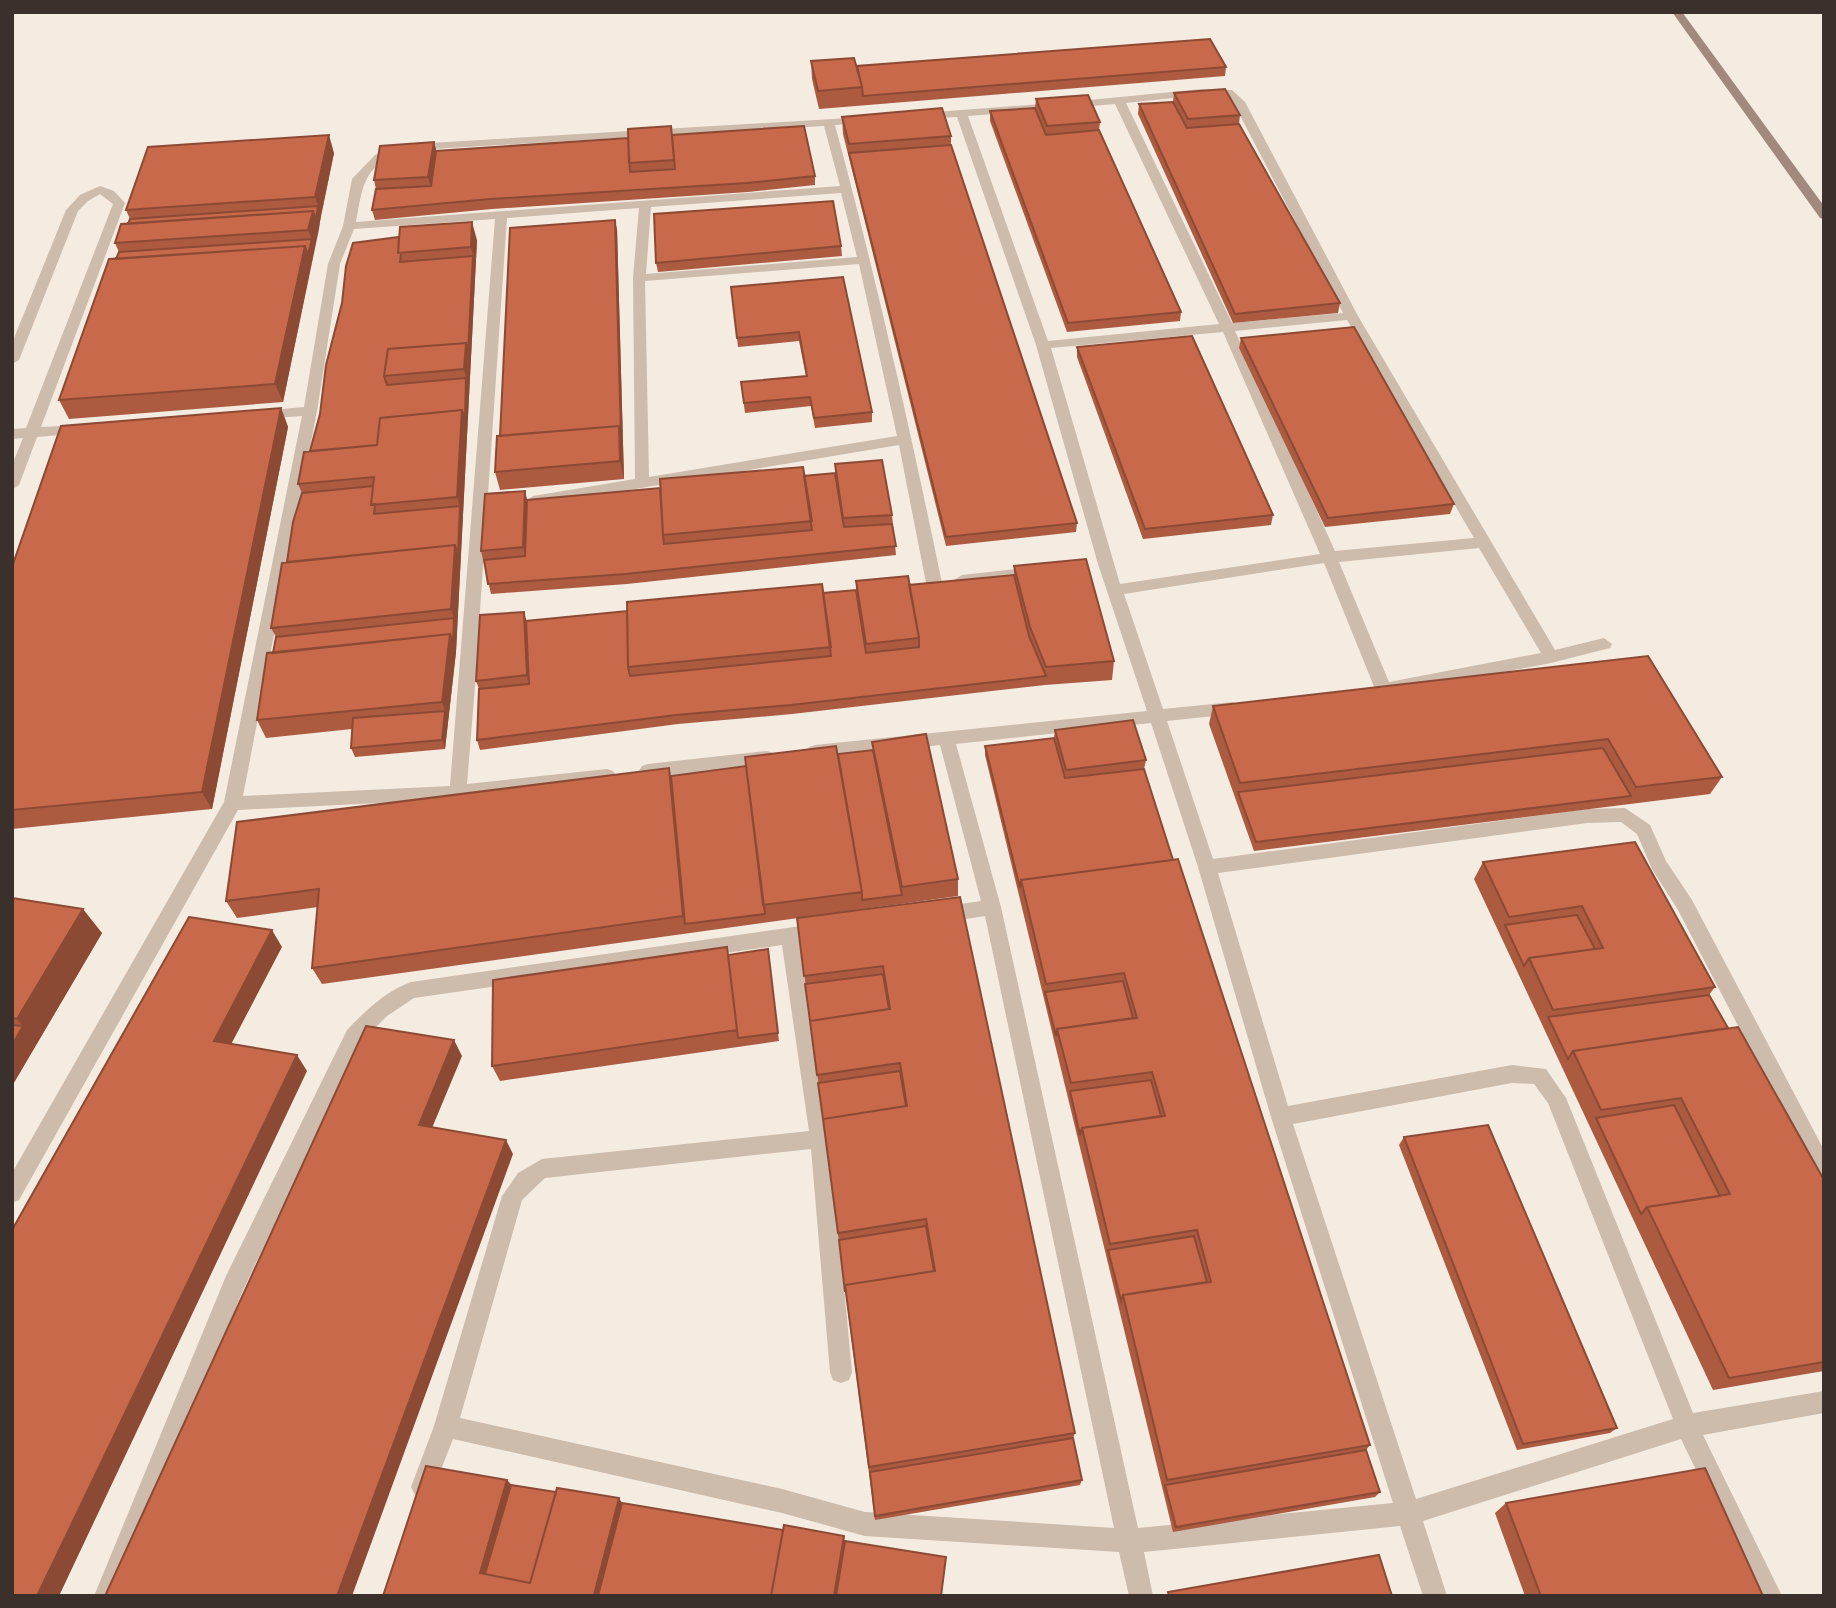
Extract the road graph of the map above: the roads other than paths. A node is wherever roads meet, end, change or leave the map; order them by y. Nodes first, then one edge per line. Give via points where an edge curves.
1 (1677, 12) edge
2 (1120, 102) junction
3 (961, 113) junction
4 (908, 117) edge
5 (881, 119) edge
6 (829, 123) junction
7 (846, 188) junction
8 (645, 203) junction
9 (1824, 215) edge
10 (500, 216) junction
11 (349, 226) junction
12 (866, 260) junction
13 (639, 278) junction
14 (1351, 316) junction
15 (1229, 328) junction
16 (1043, 345) junction
17 (12, 360) edge
18 (310, 411) junction
19 (241, 416) edge
20 (103, 428) edge
21 (34, 433) junction
22 (12, 434) edge
23 (906, 439) junction
24 (642, 484) junction
25 (12, 485) edge
26 (522, 503) edge
27 (1485, 542) junction
28 (1332, 557) junction
29 (1053, 570) edge
30 (1115, 590) junction
31 (512, 628) edge
32 (471, 632) junction
33 (1604, 644) dead end
34 (1551, 657) junction
35 (1251, 706) edge
36 (1158, 718) junction
37 (946, 738) junction
38 (458, 792) junction
39 (233, 803) junction
40 (1207, 867) junction
41 (992, 907) junction
42 (925, 917) edge
43 (844, 928) edge
44 (790, 936) junction
45 (1281, 1117) junction
46 (820, 1139) junction
47 (1824, 1171) edge
48 (12, 1193) edge
49 (841, 1372) dead end
50 (1824, 1402) edge
51 (446, 1426) junction
52 (1687, 1426) junction
53 (417, 1504) edge
54 (1409, 1513) junction
55 (1129, 1541) junction
56 (106, 1596) edge
57 (1141, 1596) edge
58 (1435, 1596) edge
59 (1770, 1596) edge

1 - 9 main road
2 - 3 street
2 - 14 street via 1202,92 1233,96
2 - 15 street
3 - 4 street
3 - 16 street
5 - 6 street
6 - 7 street
6 - 11 street via 396,148 379,157 358,179
7 - 8 street
7 - 12 street
8 - 10 street
8 - 13 street
10 - 11 street
10 - 32 street via 488,508
11 - 18 street via 334,264
12 - 13 street
12 - 23 street
13 - 24 street
14 - 15 street
14 - 27 street
15 - 16 street
15 - 28 street
16 - 30 street via 1100,565
17 - 21 street via 72,210 100,190 110,194 119,203
18 - 19 street
18 - 39 street
20 - 21 street
21 - 22 street
21 - 25 street
23 - 24 street
23 - 29 street via 927,584
24 - 26 street
27 - 28 street
27 - 34 street
28 - 30 street
28 - 34 street via 1376,689
30 - 36 street
31 - 32 street
32 - 38 street
33 - 34 street
35 - 36 street
36 - 37 street
36 - 40 street
37 - 38 street
37 - 41 street
38 - 39 street
39 - 48 street
40 - 45 street
40 - 47 street via 1587,816 1625,815 1644,830
41 - 42 street
41 - 55 street
43 - 44 street
44 - 46 street
44 - 56 street via 411,990 372,1016 354,1036 234,1284
45 - 52 street via 1512,1074 1539,1075 1556,1098
45 - 54 street
46 - 49 street
46 - 51 street via 542,1169 530,1174 513,1196
50 - 52 street
51 - 53 street
51 - 55 street via 865,1524
52 - 54 street
52 - 59 street
54 - 55 street
54 - 58 street
55 - 57 street

